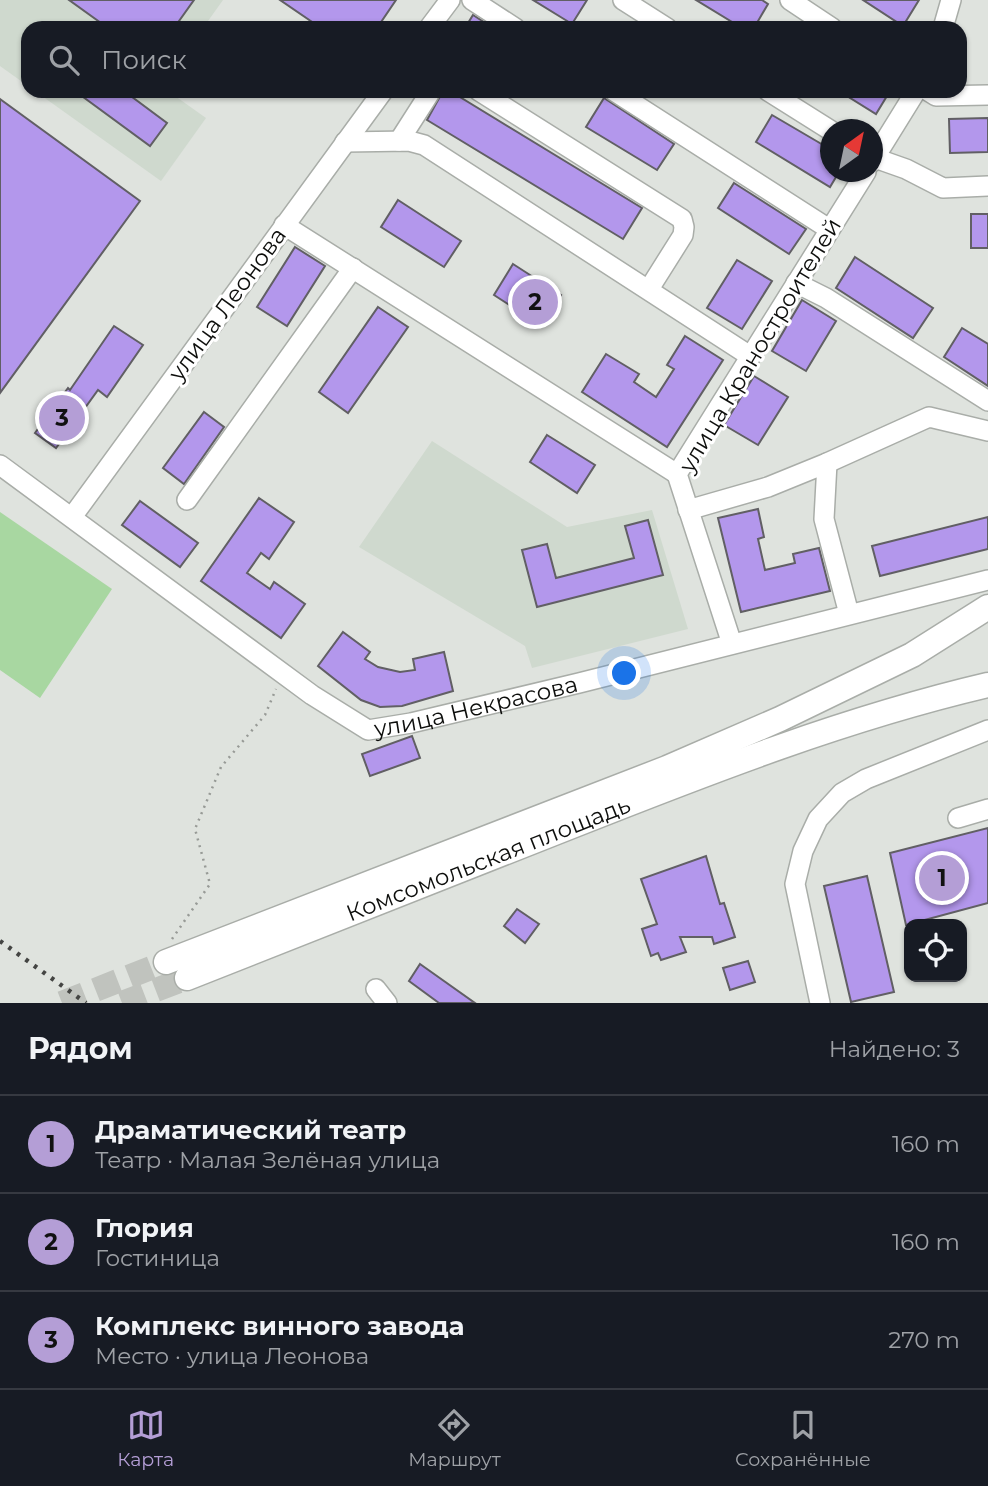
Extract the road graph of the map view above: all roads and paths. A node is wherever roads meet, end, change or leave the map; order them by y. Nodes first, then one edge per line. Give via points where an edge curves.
1 (450, 0) edge
2 (472, 0) edge
3 (623, 0) edge
4 (790, 0) edge
5 (951, 0) edge
6 (434, 21) edge
7 (504, 21) edge
8 (656, 21) edge
9 (822, 21) edge
10 (945, 21) edge
11 (967, 95) edge
12 (988, 95) edge
13 (378, 98) edge
14 (427, 98) edge
15 (491, 98) edge
16 (625, 98) edge
17 (779, 98) edge
18 (912, 98) edge
19 (820, 124) edge
20 (399, 141) junction
21 (345, 142) junction
22 (883, 144) edge
23 (883, 164) edge
24 (859, 182) edge
25 (988, 186) edge
26 (284, 225) junction
27 (829, 229) junction
28 (353, 268) junction
29 (796, 282) junction
30 (649, 289) junction
31 (750, 356) junction
32 (988, 401) edge
33 (988, 431) edge
34 (827, 463) junction
35 (0, 466) edge
36 (677, 474) junction
37 (187, 500) dead end
38 (688, 510) junction
39 (72, 517) junction
40 (986, 581) edge
41 (988, 607) edge
42 (849, 614) junction
43 (732, 644) junction
44 (283, 673) junction
45 (988, 685) edge
46 (988, 730) edge
47 (988, 809) edge
48 (958, 818) dead end
49 (167, 953) joint
50 (187, 978) tunnel mouth
51 (820, 1003) edge

1 - 6 street
2 - 7 street
3 - 8 street
4 - 9 street
5 - 10 street
11 - 12 street
13 - 21 street, улица Леонова
14 - 20 street
15 - 30 street via 682,219 683,235
16 - 27 street
17 - 19 street
18 - 22 street, улица Краностроителей
20 - 21 street
20 - 30 street via 424,145
21 - 26 street, улица Леонова
23 - 25 street via 906,169 943,188
24 - 27 street, улица Краностроителей
26 - 28 street
26 - 39 street, улица Леонова
27 - 29 street, улица Краностроителей
28 - 36 street
28 - 37 street
29 - 31 street, улица Краностроителей
29 - 32 street
30 - 31 street
31 - 36 street, улица Краностроителей
33 - 34 street via 929,417
34 - 38 street via 768,487
34 - 42 street via 824,519
35 - 39 street, улица Некрасова
36 - 38 street, улица Краностроителей
38 - 43 street, улица Краностроителей
39 - 44 street, улица Некрасова
40 - 42 street, улица Некрасова
41 - 49 main road via 877,673 705,752
42 - 43 street, улица Некрасова
43 - 44 street, улица Некрасова via 368,730
44 - 49 path via 265,715 221,767 195,830 210,884
45 - 50 main road, Комсомольская площадь via 926,699 789,743
46 - 51 street via 866,779 842,793 818,819 795,884
47 - 48 street

